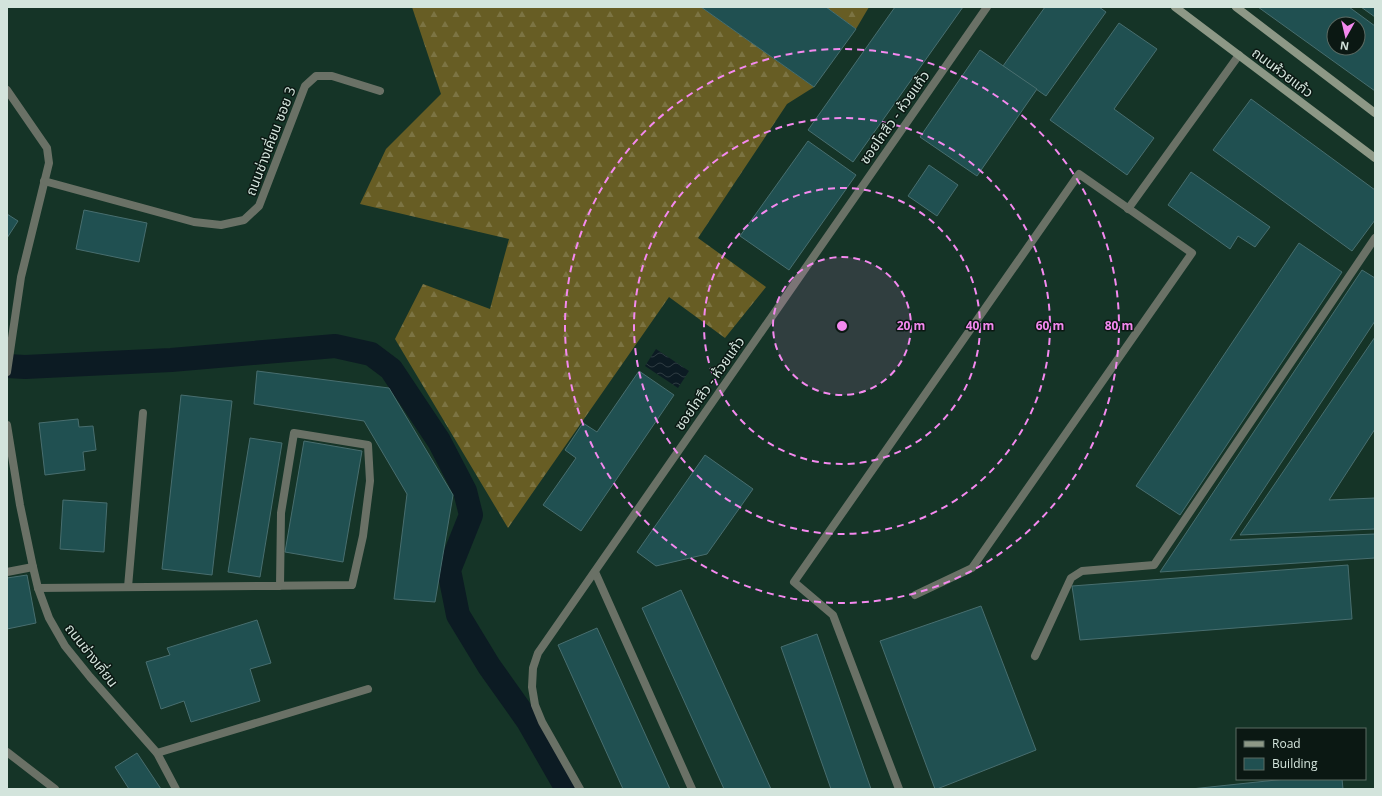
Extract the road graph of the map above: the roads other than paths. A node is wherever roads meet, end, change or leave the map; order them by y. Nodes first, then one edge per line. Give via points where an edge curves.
1 (987, 7) edge
2 (1175, 7) edge
3 (1236, 7) edge
4 (1238, 55) junction
5 (7, 90) edge
6 (380, 91) dead end
7 (1375, 113) edge
8 (1375, 158) edge
9 (44, 181) junction
10 (1128, 209) junction
11 (1375, 238) edge
12 (7, 372) edge
13 (143, 412) dead end
14 (7, 425) edge
15 (33, 567) junction
16 (7, 572) edge
17 (595, 572) junction
18 (280, 586) junction
19 (128, 587) junction
20 (38, 588) junction
21 (915, 595) dead end
22 (1035, 656) dead end
23 (368, 689) dead end
24 (7, 752) edge
25 (157, 753) junction
26 (55, 789) edge
27 (176, 789) edge
28 (580, 789) edge
29 (692, 789) edge
30 (899, 789) edge

1 - 17 street, ซอยโกสึว - ห้วยแก้ว
2 - 4 main road, ถนนห้วยแก้ว
3 - 7 main road, ถนนห้วยแก้ว
4 - 8 main road, ถนนห้วยแก้ว
4 - 10 street
5 - 9 street via 47,148 49,163
6 - 9 street, ถนนช่างเคี่ยน ซอย 3 via 332,76 316,76 305,86 258,206 244,220 221,225 194,222
9 - 12 street via 21,277
10 - 21 street via 1192,253 972,568
10 - 30 street via 1079,174 794,582 833,615
11 - 22 street via 1154,565 1082,571 1071,578
13 - 19 street
14 - 15 street, ถนนช่างเคี่ยน
15 - 16 street
15 - 20 street, ถนนช่างเคี่ยน
17 - 28 street, ซอยโกสึว - ห้วยแก้ว via 538,653 533,668 532,687 535,705
17 - 29 street
18 - 18 street via 281,513 294,433 368,445 370,481 363,536 352,585
18 - 19 street
19 - 20 street
20 - 25 street, ถนนช่างเคี่ยน via 49,618 65,646
23 - 25 street
24 - 26 street
25 - 27 street, ถนนช่างเคี่ยน

